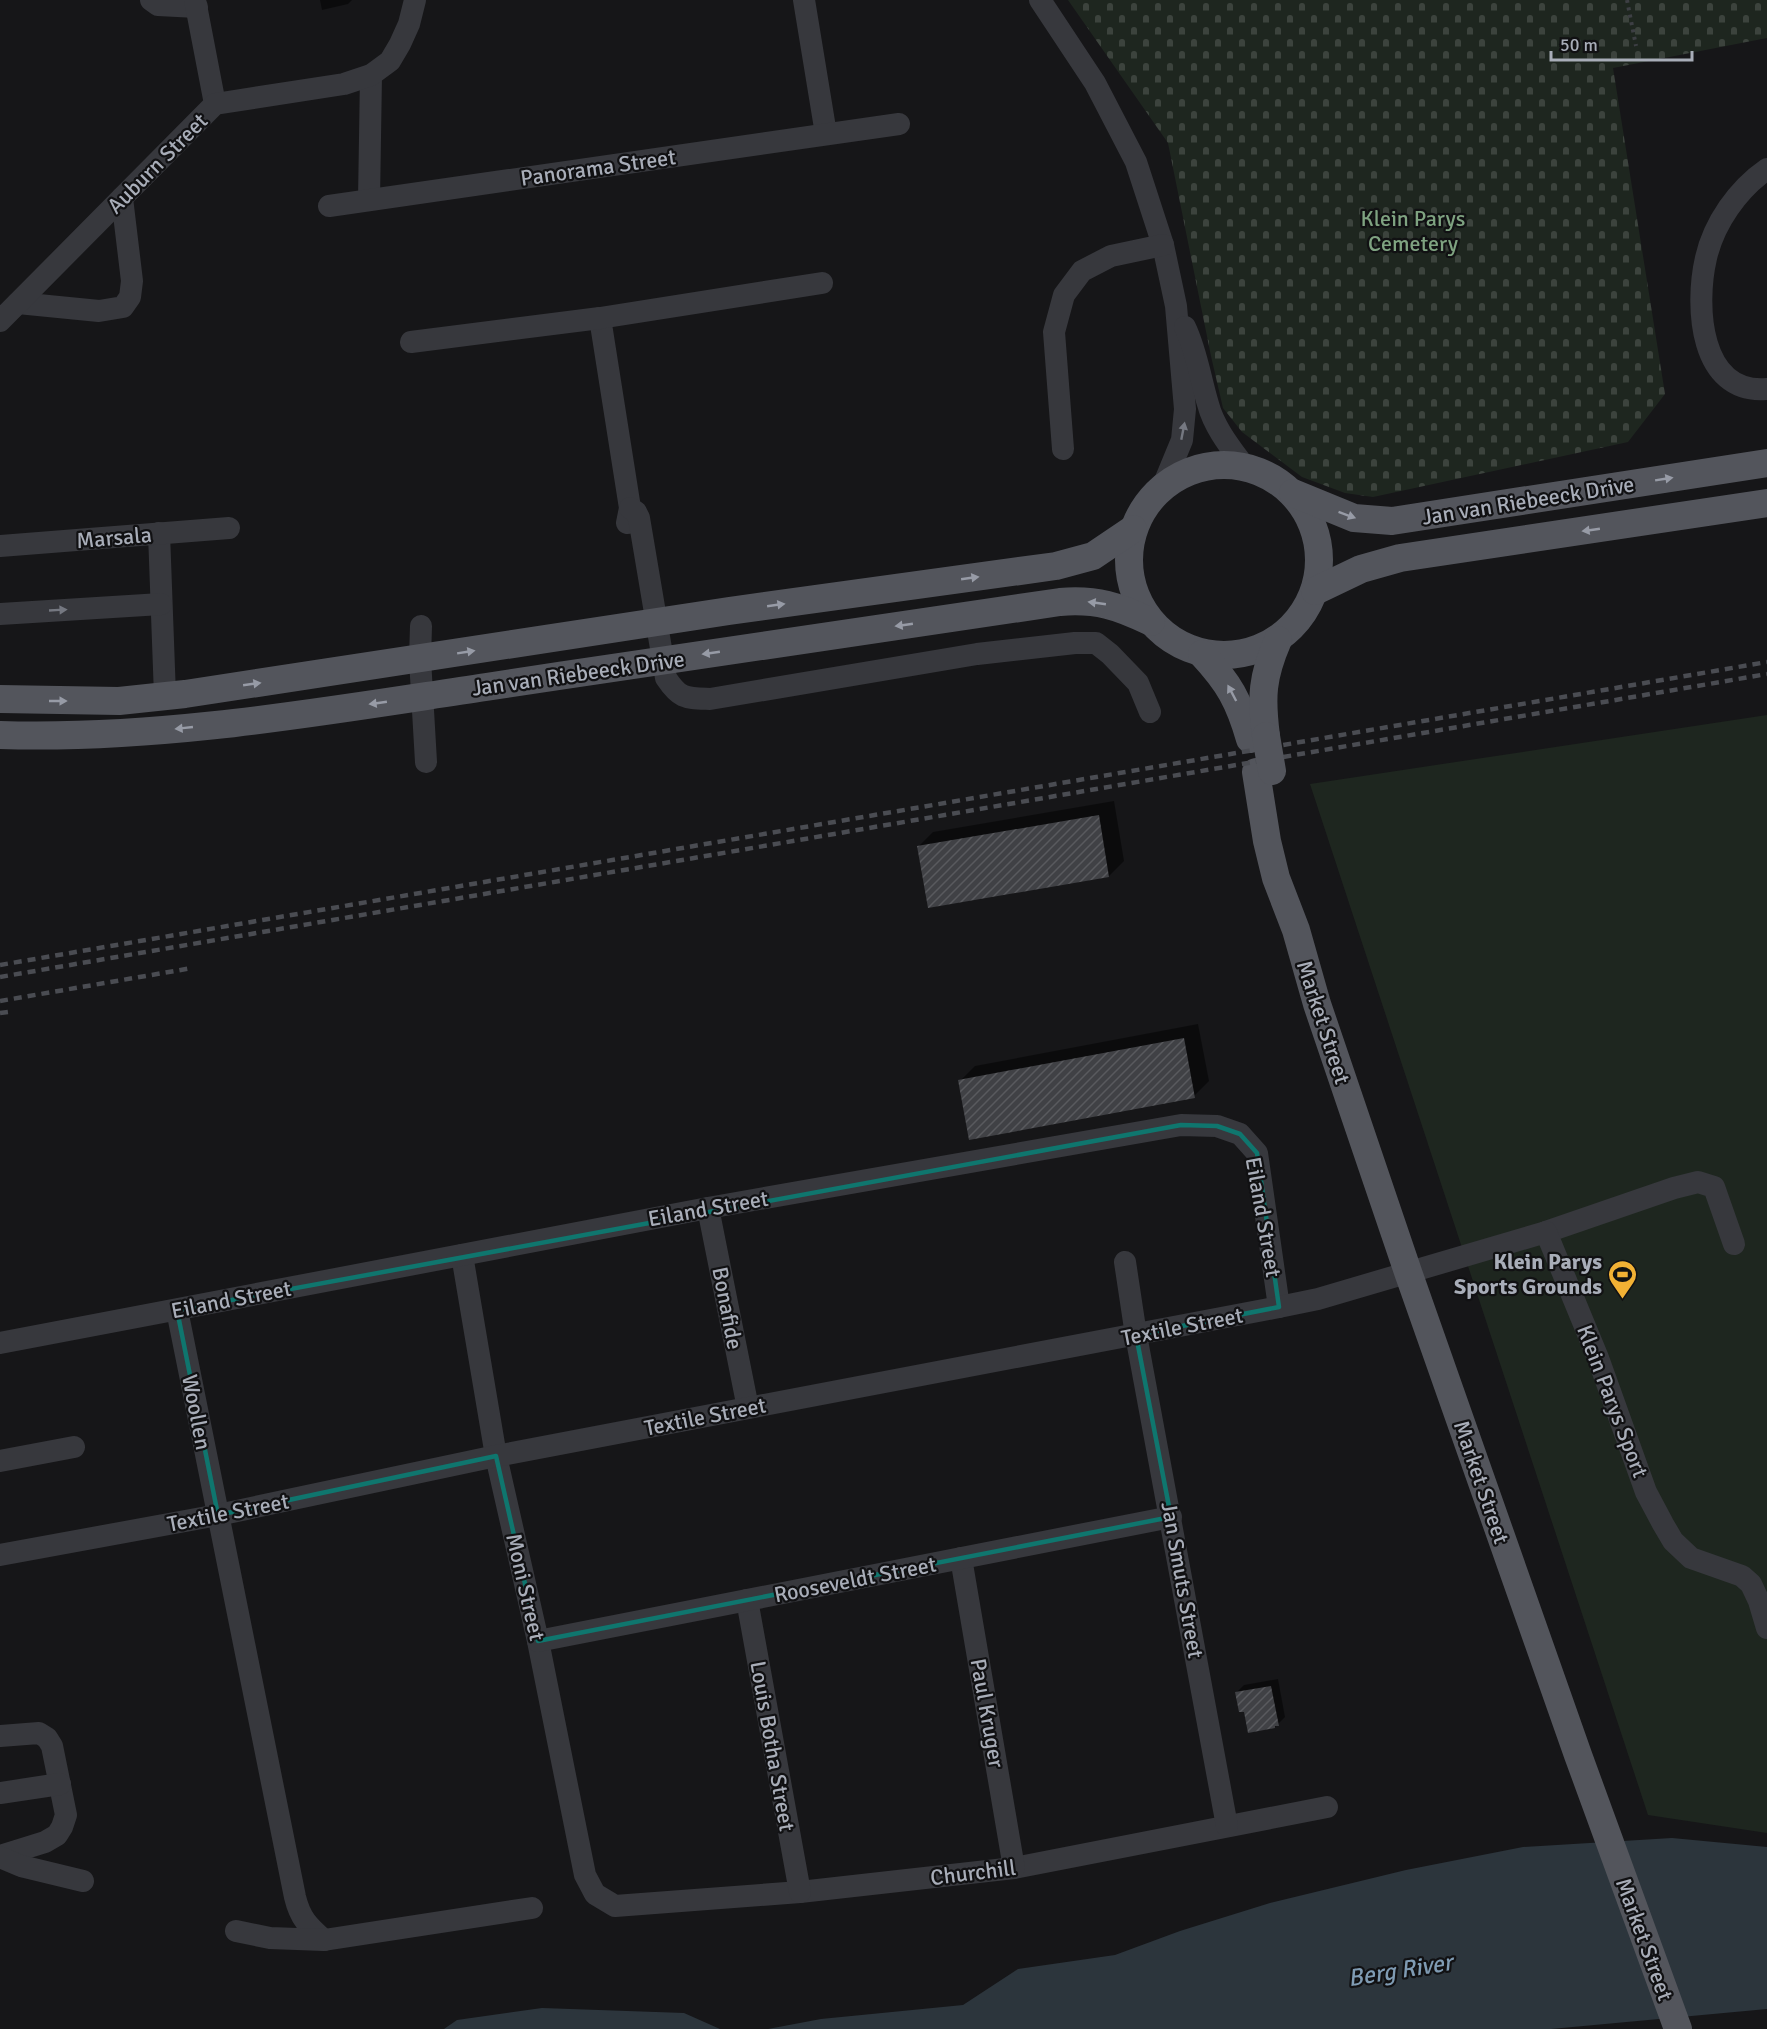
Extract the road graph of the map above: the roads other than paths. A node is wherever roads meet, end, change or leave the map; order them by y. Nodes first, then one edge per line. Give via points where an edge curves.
1 (151, 0) edge
2 (415, 0) edge
3 (804, 0) edge
4 (1040, 0) edge
5 (196, 4) edge
6 (371, 75) junction
7 (215, 104) junction
8 (899, 124) dead end
9 (826, 134) junction
10 (1767, 169) edge
11 (122, 198) junction
12 (369, 200) junction
13 (329, 206) dead end
14 (1163, 245) junction
15 (822, 283) dead end
16 (18, 303) junction
17 (1176, 306) junction
18 (600, 318) junction
19 (0, 321) edge
20 (411, 342) dead end
21 (1767, 388) edge
22 (1063, 449) dead end
23 (1767, 463) edge
24 (1244, 466) junction
25 (1163, 486) junction
26 (1293, 493) junction
27 (1767, 503) edge
28 (229, 528) dead end
29 (1133, 529) junction
30 (159, 533) junction
31 (0, 546) edge
32 (1315, 591) junction
33 (161, 604) junction
34 (0, 614) edge
35 (1151, 622) junction
36 (650, 625) junction
37 (421, 626) dead end
38 (1278, 640) junction
39 (1202, 654) junction
40 (420, 660) junction
41 (664, 660) junction
42 (165, 696) junction
43 (423, 696) junction
44 (0, 699) edge
45 (1150, 712) dead end
46 (0, 735) edge
47 (1258, 738) junction
48 (426, 762) dead end
49 (708, 1208) junction
50 (1546, 1232) junction
51 (1734, 1244) dead end
52 (462, 1255) junction
53 (1125, 1262) dead end
54 (1408, 1272) junction
55 (1280, 1307) junction
56 (177, 1310) junction
57 (1136, 1335) junction
58 (0, 1343) edge
59 (748, 1408) junction
60 (74, 1448) dead end
61 (496, 1455) junction
62 (0, 1461) edge
63 (218, 1515) junction
64 (1171, 1517) junction
65 (0, 1555) edge
66 (961, 1558) junction
67 (747, 1600) junction
68 (1767, 1628) edge
69 (538, 1641) junction
70 (0, 1736) edge
71 (60, 1784) junction
72 (0, 1793) edge
73 (1326, 1807) dead end
74 (1227, 1826) junction
75 (0, 1857) edge
76 (1014, 1868) junction
77 (83, 1881) dead end
78 (800, 1892) junction
79 (615, 1905) joint
80 (532, 1908) dead end
81 (236, 1931) dead end
82 (324, 1940) junction
83 (1678, 2029) edge

1 - 5 street via 158,5
2 - 6 street, Auburn Street via 400,44 390,61
3 - 9 street
4 - 14 street via 1095,83 1136,162
5 - 7 street
6 - 7 street, Auburn Street via 344,84
6 - 12 street
7 - 11 street, Auburn Street
8 - 9 street, Panorama Street
9 - 12 street, Panorama Street
10 - 21 street via 1733,200 1722,219 1706,257 1700,303 1706,340 1723,374 1737,385 1755,390
11 - 16 street, Auburn Street
11 - 16 street via 132,281 130,297 123,307 99,311
12 - 13 street, Panorama Street
14 - 17 street
14 - 22 street via 1111,256 1082,271 1064,295 1054,332
15 - 18 street
16 - 19 street, Auburn Street
17 - 24 street via 1192,340 1208,406
25 -> 17 street via 1185,423
18 - 20 street
18 - 36 street via 630,508 627,522
26 -> 23 main road, Jan van Riebeeck Drive via 1354,518 1392,521
24 - 25 main road via 1206,466 1187,471
24 - 26 main road via 1262,472
25 - 29 main road via 1145,505
26 - 32 main road via 1308,514 1317,539 1320,565
27 -> 32 main road, Jan van Riebeeck Drive via 1400,558 1361,569
28 - 30 street, Marsala
29 - 35 main road via 1128,554 1130,578 1138,602
36 -> 29 main road, Jan van Riebeeck Drive via 1056,566 1093,556
30 - 31 street, Marsala
30 - 33 street
32 - 38 main road via 1306,610
34 -> 33 street
33 - 42 street
35 - 39 main road via 1174,642
35 -> 41 main road, Jan van Riebeeck Drive via 1123,608 1078,601
40 -> 36 main road, Jan van Riebeeck Drive
36 - 41 street
37 - 40 street
38 - 39 main road via 1254,652
38 - 47 main road, Market Street via 1264,680
47 -> 39 main road, Market Street via 1223,677
42 -> 40 main road, Jan van Riebeeck Drive
40 - 43 street
41 - 43 main road, Jan van Riebeeck Drive
41 - 45 street via 666,678 676,693 710,699 977,654 1096,643 1138,683
44 -> 42 main road, Jan van Riebeeck Drive via 119,701
43 -> 46 main road, Jan van Riebeeck Drive via 145,732
43 - 48 street
47 - 54 main road, Market Street via 1264,771 1267,841 1276,878
49 - 52 street, Eiland Street
49 - 55 street, Eiland Street via 1181,1125 1216,1126 1240,1134 1257,1154
49 - 59 street, Bonafide
50 - 51 street via 1698,1182 1714,1187
50 - 54 street
50 - 68 street, Klein Parys Sport via 1598,1358 1646,1492 1663,1524 1673,1541 1691,1557 1742,1576 1751,1584
52 - 56 street, Eiland Street
52 - 61 street, Moni Street
53 - 57 street, Jan Smuts Street
54 - 55 street, Textile Street
54 - 83 main road, Market Street
55 - 57 street, Textile Street
56 - 58 street, Eiland Street
56 - 63 street, Woollen
57 - 59 street, Textile Street
57 - 64 street, Jan Smuts Street
59 - 61 street, Textile Street
60 - 62 street
61 - 63 street, Textile Street
61 - 69 street, Moni Street
63 - 65 street, Textile Street
63 - 82 street, Woollen via 297,1905 310,1927
64 - 66 street, Rooseveldt Street
64 - 74 street, Jan Smuts Street
66 - 67 street, Rooseveldt Street
66 - 76 street, Paul Kruger
67 - 69 street, Rooseveldt Street
67 - 78 street, Louis Botha Street
69 - 79 street, Moni Street via 585,1875 595,1894
70 - 71 street via 39,1733 47,1738
71 - 72 street
71 - 75 street via 66,1815 57,1834
73 - 74 street, Churchill
74 - 76 street, Churchill
75 - 77 street
76 - 78 street, Churchill
78 - 79 street, Churchill
80 - 82 street
81 - 82 street via 270,1938

